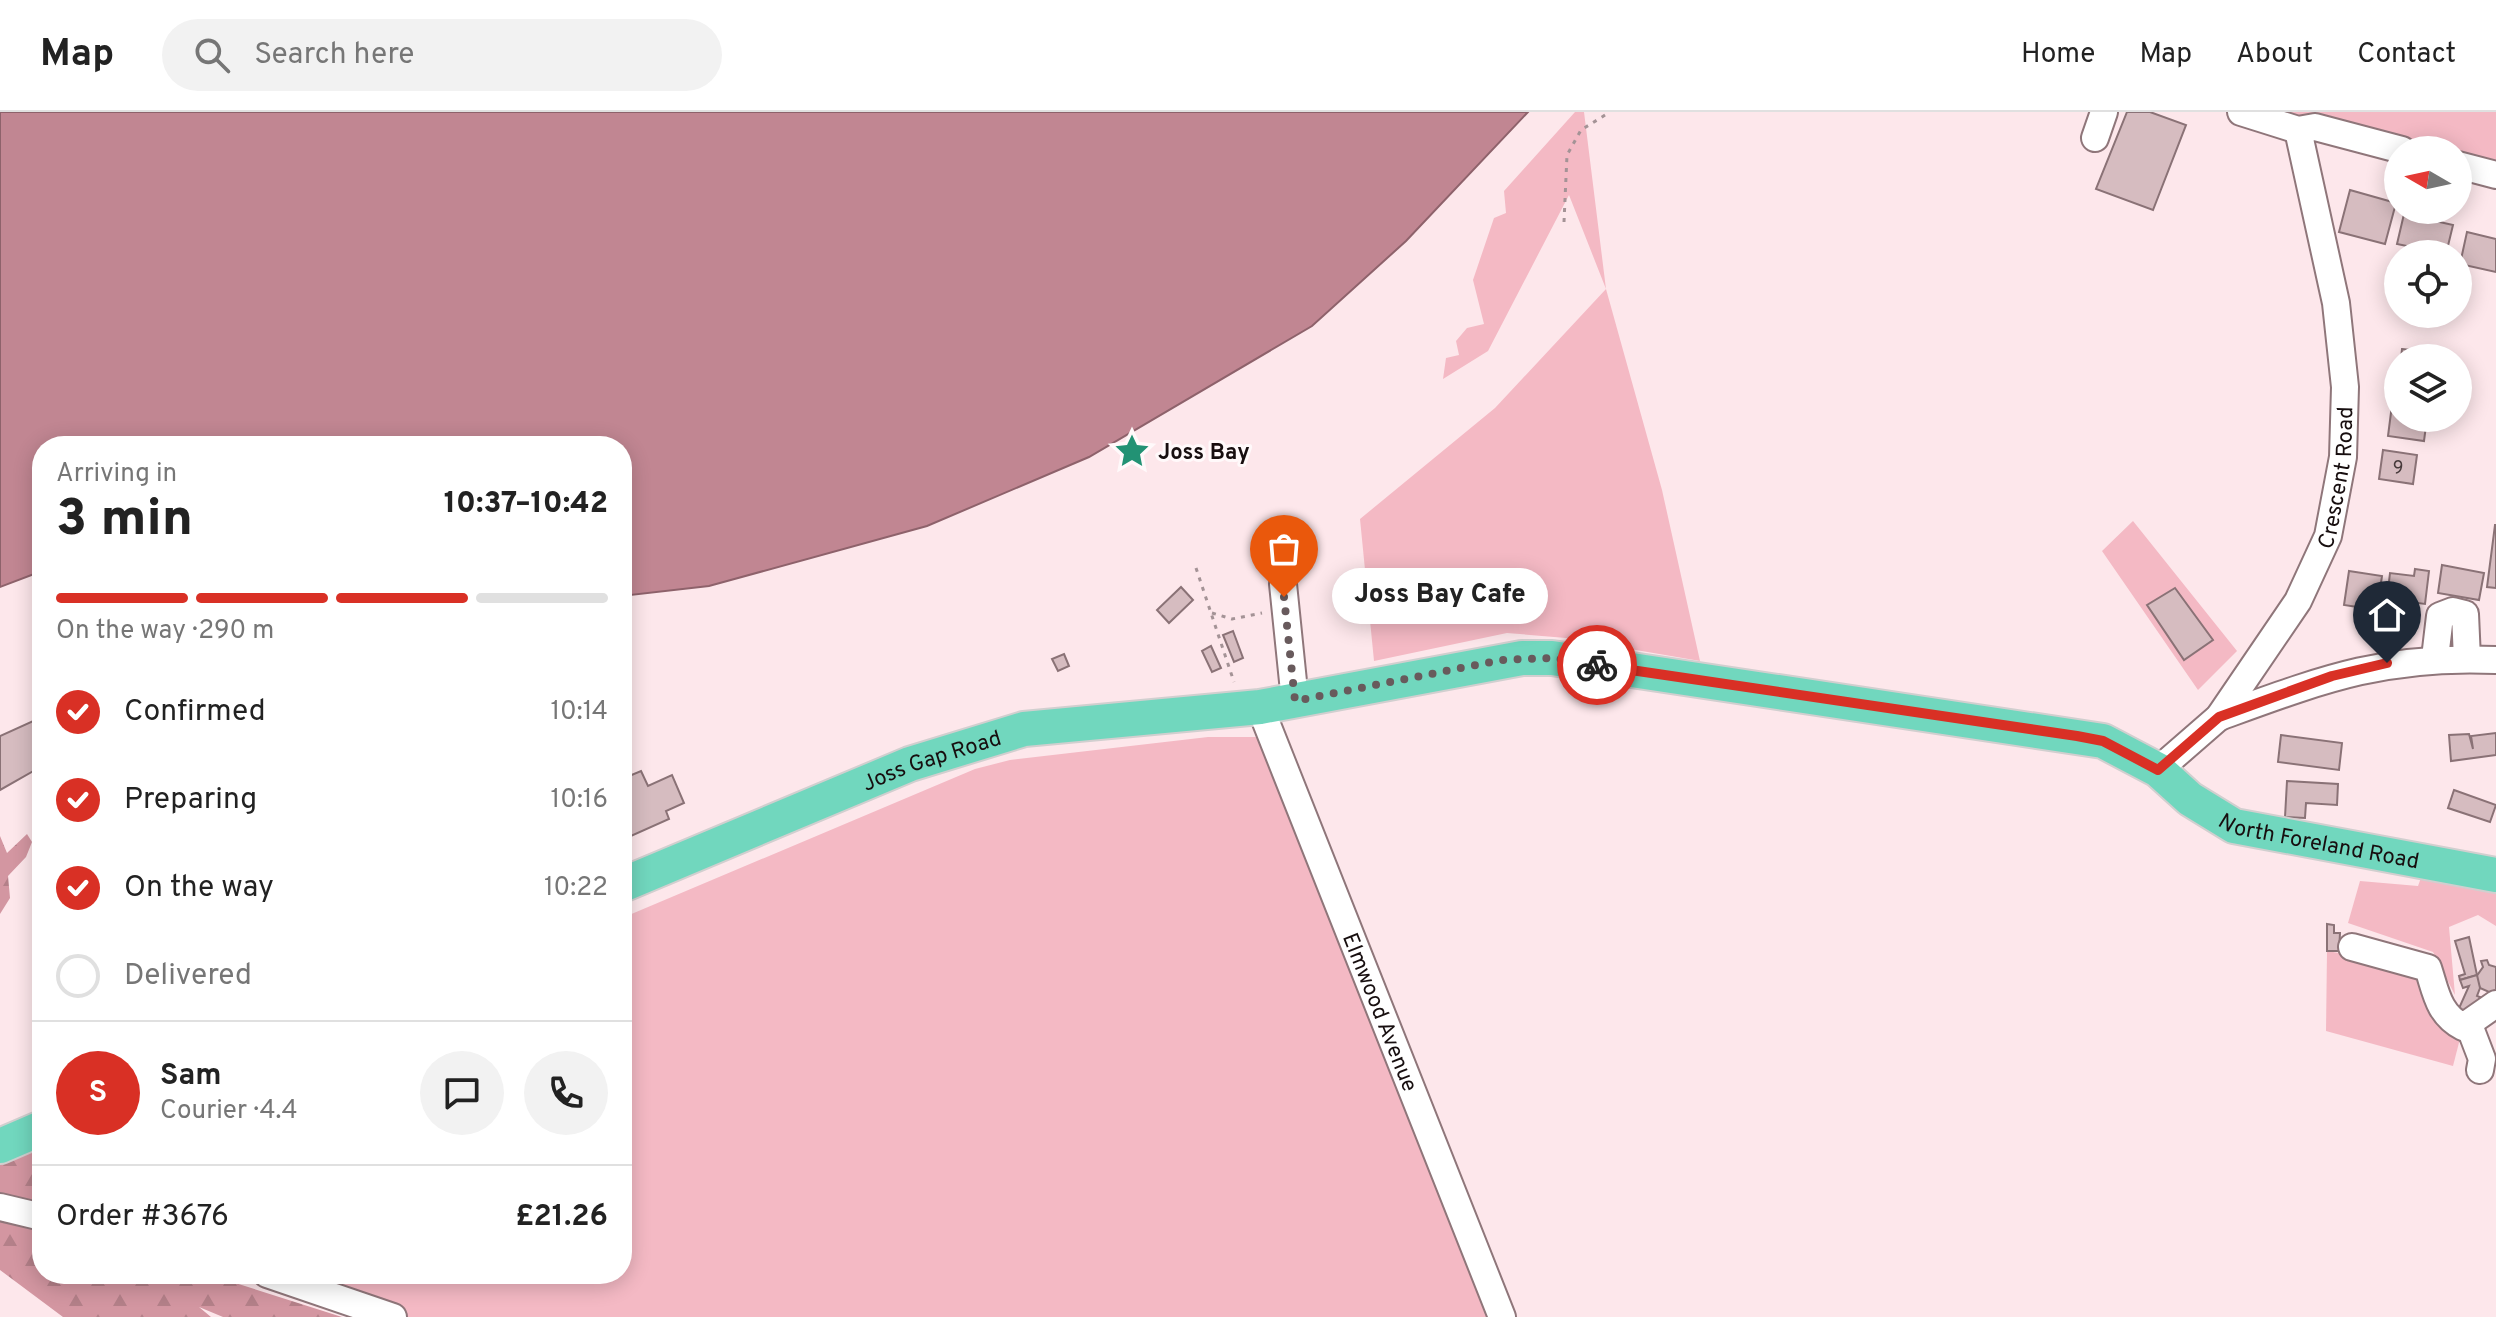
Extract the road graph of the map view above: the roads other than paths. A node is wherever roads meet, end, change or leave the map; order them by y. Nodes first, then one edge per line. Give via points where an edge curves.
1 (2104, 112) edge
2 (2241, 112) edge
3 (2298, 130) junction
4 (2095, 138) dead end
5 (2384, 145) edge
6 (2472, 169) edge
7 (2496, 175) edge
8 (1283, 584) dead end
9 (2435, 658) junction
10 (2467, 659) junction
11 (2496, 660) edge
12 (1295, 701) junction
13 (1252, 708) junction
14 (2219, 717) junction
15 (2158, 770) junction
16 (2496, 875) edge
17 (632, 881) edge
18 (2352, 947) dead end
19 (2496, 1004) edge
20 (2469, 1025) junction
21 (2480, 1070) dead end
22 (32, 1132) edge
23 (0, 1146) edge
24 (0, 1207) edge
25 (32, 1215) edge
26 (296, 1284) edge
27 (393, 1317) edge
28 (1502, 1317) edge

1 - 4 street
2 - 3 street
3 - 5 street via 2315,127
3 - 14 street, Crescent Road via 2336,303 2345,387 2343,457 2328,536 2298,601
6 - 7 street
8 - 12 street
9 - 10 street
9 - 10 street via 2440,616 2453,611 2465,614 2468,623
9 - 14 street via 2332,676
10 - 11 street
12 - 13 main road, Joss Gap Road
12 - 15 main road, North Foreland Road via 1501,660 1552,658 2077,736 2103,741
13 - 17 main road, Joss Gap Road via 1024,729 910,764
13 - 28 street, Elmwood Avenue
14 - 15 street, Crescent Road
15 - 16 main road, North Foreland Road via 2216,817 2244,829
18 - 20 street via 2428,968 2442,1009 2453,1022
19 - 20 street
20 - 21 street via 2482,1059
22 - 23 main road
24 - 25 street
26 - 27 street

